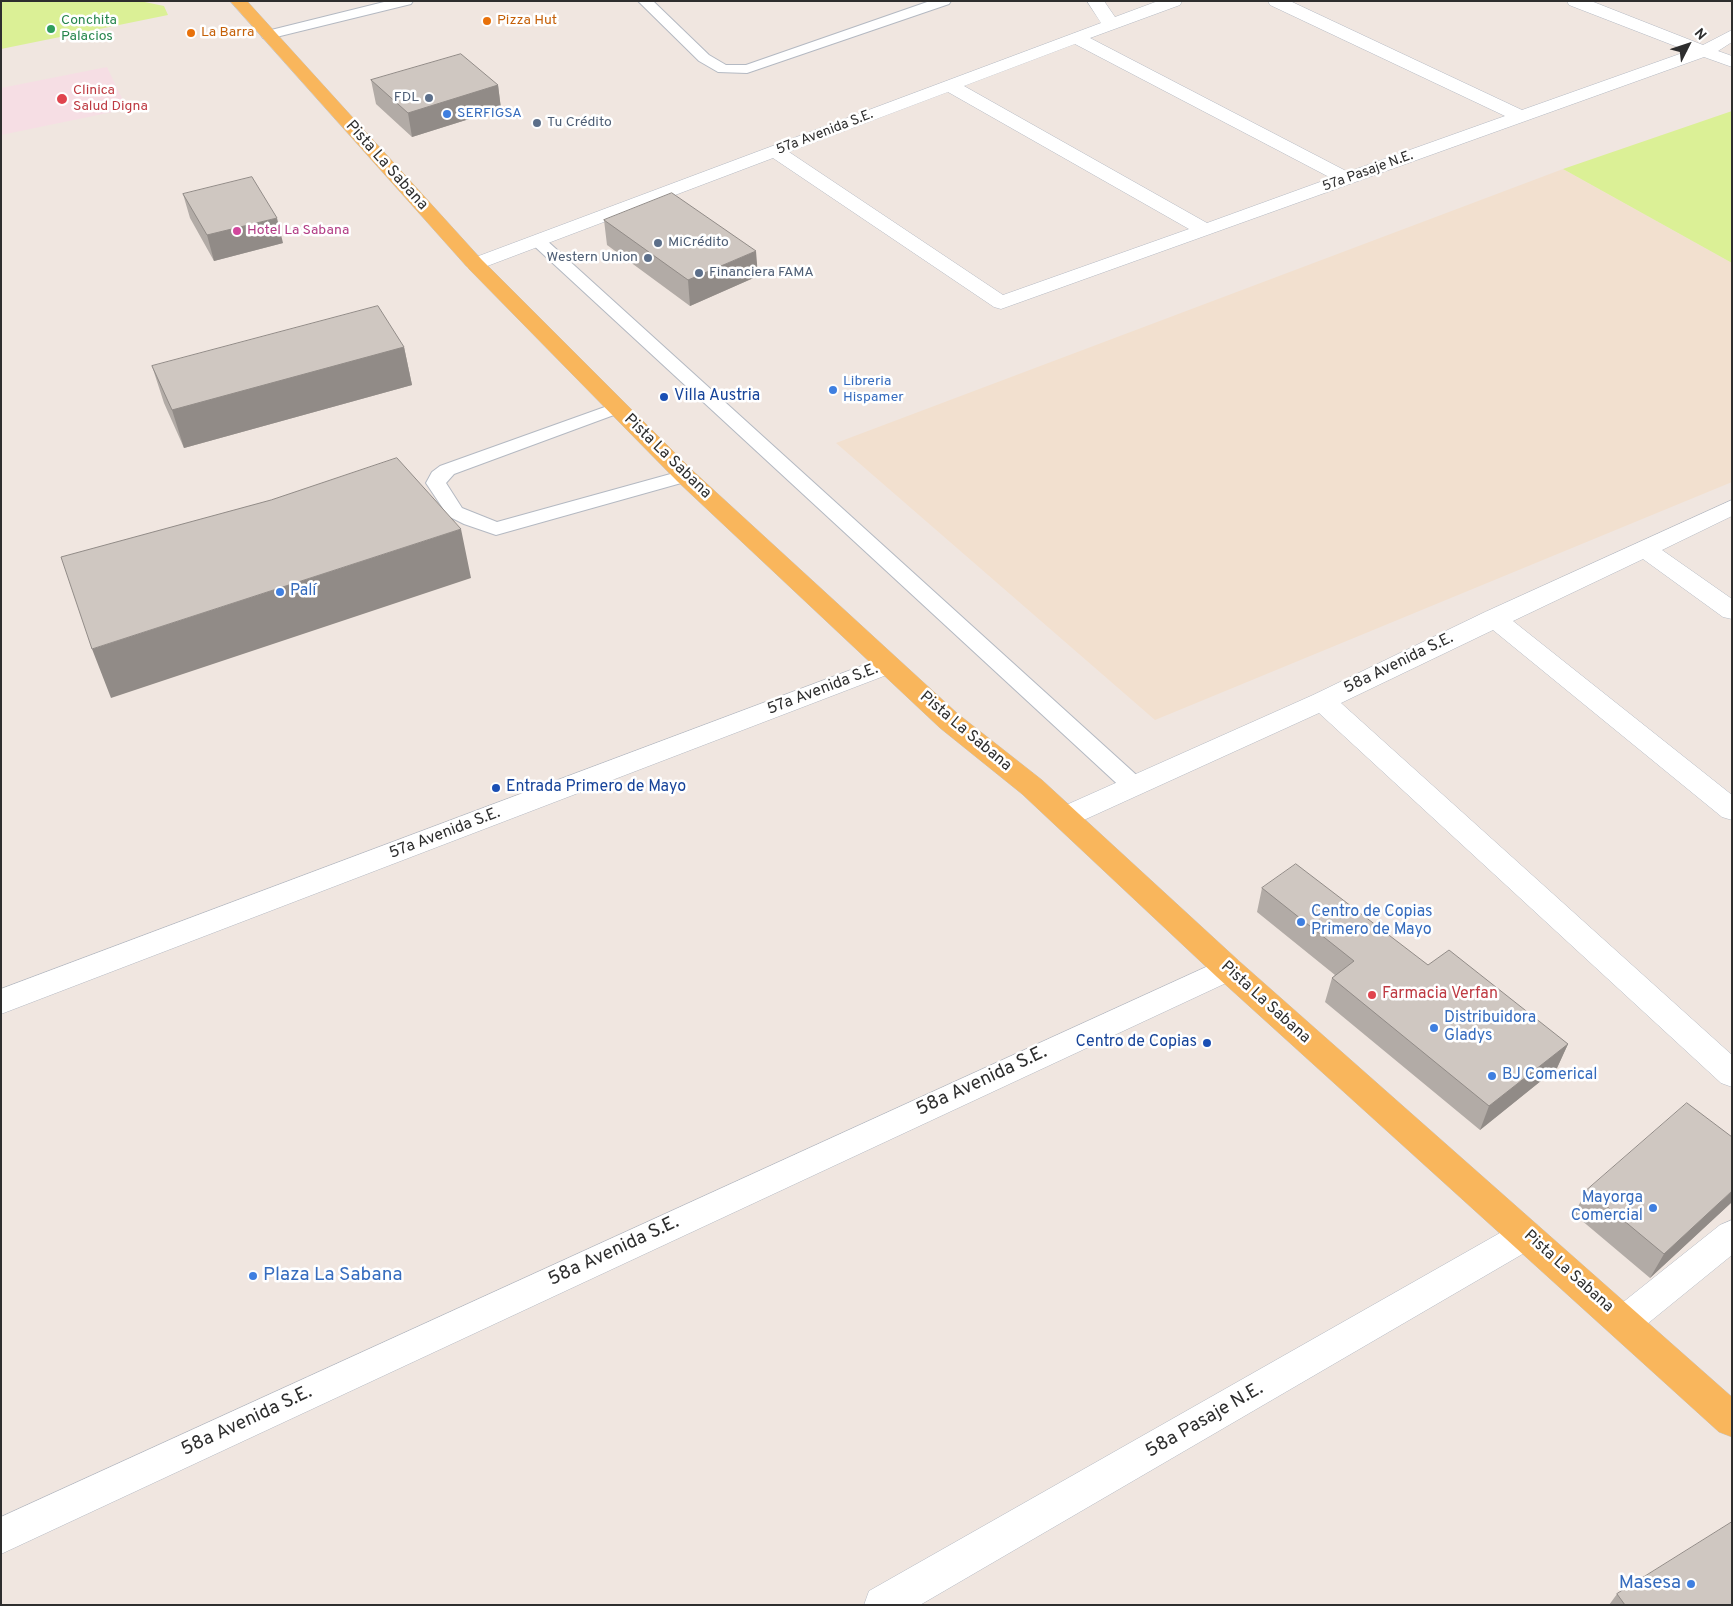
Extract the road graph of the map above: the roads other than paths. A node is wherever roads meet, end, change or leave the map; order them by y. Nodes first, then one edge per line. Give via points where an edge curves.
1 (238, 1) edge
2 (339, 1) edge
3 (406, 1) edge
4 (645, 1) edge
5 (944, 1) edge
6 (1095, 1) edge
7 (1174, 1) edge
8 (1276, 1) edge
9 (1575, 1) edge
10 (352, 14) junction
11 (1111, 25) junction
12 (268, 35) junction
13 (1732, 35) edge
14 (1076, 38) junction
15 (1705, 51) junction
16 (1732, 62) edge
17 (950, 86) junction
18 (1521, 117) junction
19 (776, 152) junction
20 (1347, 179) junction
21 (1205, 230) junction
22 (538, 241) junction
23 (475, 264) junction
24 (616, 408) junction
25 (685, 476) junction
26 (1732, 507) edge
27 (1645, 549) junction
28 (1732, 611) edge
29 (1494, 618) junction
30 (888, 666) junction
31 (1322, 701) junction
32 (1134, 786) junction
33 (1732, 810) edge
34 (1065, 817) junction
35 (1228, 969) junction
36 (1, 1002) edge
37 (1732, 1074) edge
38 (1526, 1235) junction
39 (1732, 1235) edge
40 (1624, 1322) junction
41 (1732, 1420) edge
42 (1, 1536) edge
43 (883, 1605) edge

1 - 12 main road, Pista La Sabana
2 - 10 lane
3 - 10 lane
4 - 5 lane via 704,58 723,69 747,69
6 - 11 street
7 - 11 street, 57a Avenida S.E.
8 - 18 street
9 - 15 street
10 - 12 lane
11 - 14 street, 57a Avenida S.E.
12 - 23 main road, Pista La Sabana
13 - 15 street, 57a Pasaje N.E.
14 - 17 street, 57a Avenida S.E.
14 - 20 street
15 - 16 street
15 - 18 street, 57a Pasaje N.E.
17 - 19 street, 57a Avenida S.E.
17 - 21 street
18 - 20 street, 57a Pasaje N.E.
19 - 21 street, 57a Pasaje N.E. via 1001,303
19 - 22 street, 57a Avenida S.E.
20 - 21 street, 57a Pasaje N.E.
22 - 23 street, 57a Avenida S.E.
22 - 32 lane
23 - 24 main road, Pista La Sabana
24 - 25 main road, Pista La Sabana
24 - 25 lane via 447,470 436,483 455,512 496,529
25 - 30 main road, Pista La Sabana
26 - 27 street, 58a Avenida S.E.
27 - 28 street
27 - 29 street, 58a Avenida S.E.
29 - 31 street, 58a Avenida S.E.
29 - 33 street
30 - 34 main road, Pista La Sabana
30 - 36 street, 57a Avenida S.E.
31 - 32 street, 58a Avenida S.E.
31 - 37 street
32 - 34 street, 58a Avenida S.E.
34 - 35 main road, Pista La Sabana
35 - 38 main road, Pista La Sabana
35 - 42 street, 58a Avenida S.E.
38 - 40 main road, Pista La Sabana
38 - 43 street, 58a Pasaje N.E.
39 - 40 street
40 - 41 main road, Pista La Sabana

